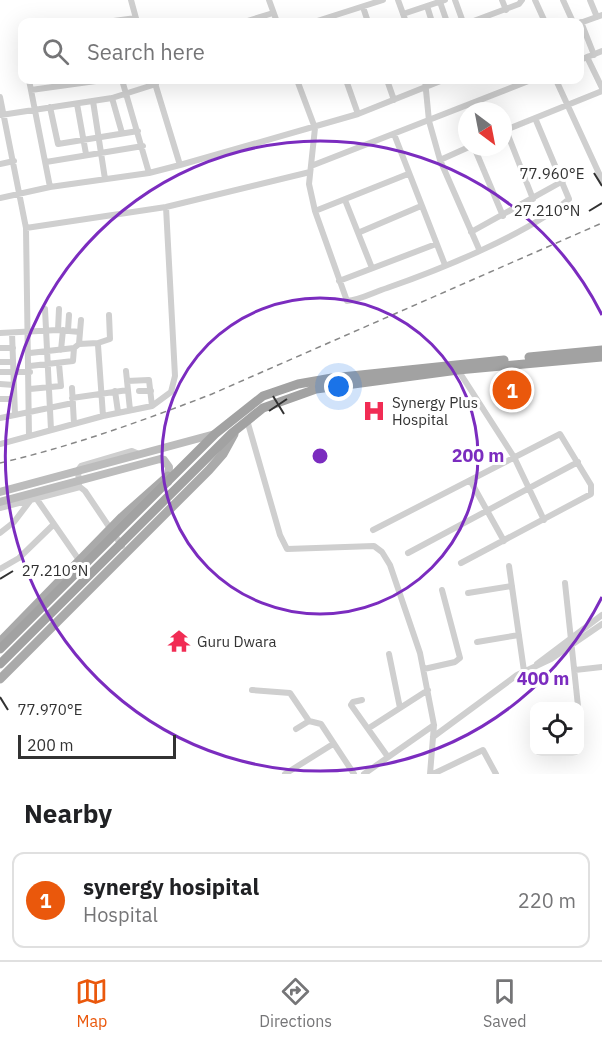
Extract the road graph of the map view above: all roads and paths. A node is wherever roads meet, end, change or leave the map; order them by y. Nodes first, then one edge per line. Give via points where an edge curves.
1 (131, 0) edge
2 (269, 0) edge
3 (383, 0) edge
4 (398, 0) edge
5 (455, 0) edge
6 (502, 0) edge
7 (522, 0) edge
8 (535, 0) edge
9 (563, 0) edge
10 (590, 0) edge
11 (443, 1) edge
12 (427, 6) junction
13 (363, 7) junction
14 (506, 10) junction
15 (273, 13) junction
16 (403, 14) junction
17 (599, 16) edge
18 (136, 18) edge
19 (257, 18) edge
20 (275, 18) edge
21 (333, 18) edge
22 (367, 18) edge
23 (404, 18) edge
24 (431, 18) edge
25 (446, 18) edge
26 (462, 18) edge
27 (494, 18) edge
28 (543, 18) edge
29 (571, 18) edge
30 (584, 21) edge
31 (584, 34) edge
32 (602, 51) edge
33 (591, 56) junction
34 (584, 58) edge
35 (30, 84) edge
36 (74, 84) edge
37 (123, 84) edge
38 (150, 84) edge
39 (156, 84) edge
40 (298, 84) edge
41 (347, 84) edge
42 (388, 84) edge
43 (424, 84) edge
44 (426, 84) edge
45 (521, 84) edge
46 (558, 84) edge
47 (31, 90) junction
48 (602, 90) edge
49 (127, 94) junction
50 (0, 97) edge
51 (112, 98) junction
52 (394, 100) junction
53 (93, 101) junction
54 (76, 104) junction
55 (568, 105) junction
56 (50, 107) junction
57 (35, 110) junction
58 (2, 114) edge
59 (358, 114) junction
60 (535, 118) junction
61 (429, 121) junction
62 (315, 128) junction
63 (512, 128) edge
64 (138, 130) junction
65 (122, 133) junction
66 (394, 134) junction
67 (99, 137) junction
68 (83, 139) junction
69 (58, 144) junction
70 (143, 146) junction
71 (43, 147) junction
72 (512, 148) edge
73 (101, 151) junction
74 (458, 152) edge
75 (86, 154) junction
76 (478, 156) edge
77 (440, 160) junction
78 (14, 161) junction
79 (46, 162) junction
80 (0, 164) edge
81 (180, 165) junction
82 (310, 169) junction
83 (149, 173) junction
84 (408, 174) junction
85 (105, 179) junction
86 (602, 180) edge
87 (563, 181) junction
88 (50, 187) junction
89 (21, 194) junction
90 (0, 198) edge
91 (533, 199) junction
92 (345, 200) junction
93 (421, 206) junction
94 (166, 207) junction
95 (315, 211) junction
96 (503, 216) junction
97 (26, 228) junction
98 (360, 232) junction
99 (471, 232) junction
100 (436, 244) junction
101 (479, 249) junction
102 (445, 265) junction
103 (372, 268) junction
104 (339, 281) junction
105 (45, 309) dead end
106 (59, 309) dead end
107 (69, 315) dead end
108 (109, 315) dead end
109 (81, 320) dead end
110 (46, 330) junction
111 (63, 330) junction
112 (27, 332) junction
113 (80, 332) junction
114 (0, 333) edge
115 (12, 333) junction
116 (98, 343) junction
117 (77, 346) junction
118 (0, 348) edge
119 (13, 348) junction
120 (61, 350) junction
121 (602, 350) edge
122 (48, 351) junction
123 (30, 353) junction
124 (602, 357) edge
125 (0, 362) edge
126 (13, 362) junction
127 (58, 364) junction
128 (48, 365) junction
129 (30, 369) junction
130 (458, 370) junction
131 (126, 371) dead end
132 (0, 372) edge
133 (14, 372) junction
134 (127, 381) junction
135 (0, 384) edge
136 (14, 384) junction
137 (49, 387) junction
138 (72, 388) dead end
139 (30, 389) junction
140 (128, 390) junction
141 (115, 391) junction
142 (139, 391) dead end
143 (151, 391) junction
144 (101, 393) junction
145 (0, 399) edge
146 (14, 399) junction
147 (72, 400) junction
148 (152, 406) junction
149 (50, 408) junction
150 (130, 410) junction
151 (30, 412) junction
152 (118, 412) junction
153 (15, 415) junction
154 (103, 416) junction
155 (0, 418) edge
156 (247, 420) junction
157 (74, 424) junction
158 (236, 429) junction
159 (51, 430) junction
160 (215, 434) junction
161 (29, 436) junction
162 (0, 444) edge
163 (139, 455) junction
164 (514, 458) junction
165 (578, 462) junction
166 (168, 479) junction
167 (470, 480) junction
168 (80, 487) junction
169 (529, 489) junction
170 (0, 492) edge
171 (33, 499) junction
172 (0, 502) edge
173 (0, 508) edge
174 (488, 512) junction
175 (544, 520) junction
176 (53, 525) junction
177 (373, 530) dead end
178 (0, 533) edge
179 (115, 537) junction
180 (504, 541) junction
181 (126, 553) junction
182 (408, 553) dead end
183 (80, 560) junction
184 (461, 563) dead end
185 (509, 566) dead end
186 (0, 569) edge
187 (564, 583) dead end
188 (512, 586) junction
189 (442, 590) dead end
190 (468, 593) dead end
191 (602, 615) edge
192 (602, 624) edge
193 (519, 635) junction
194 (571, 637) junction
195 (0, 642) edge
196 (477, 642) dead end
197 (572, 646) junction
198 (0, 649) edge
199 (389, 654) dead end
200 (0, 664) edge
201 (537, 664) junction
202 (602, 667) edge
203 (424, 669) junction
204 (575, 670) junction
205 (524, 671) junction
206 (0, 679) edge
207 (252, 690) dead end
208 (428, 690) junction
209 (362, 700) dead end
210 (578, 702) edge
211 (400, 708) junction
212 (309, 721) junction
213 (435, 725) junction
214 (369, 728) junction
215 (296, 729) dead end
216 (433, 737) junction
217 (333, 744) junction
218 (388, 757) junction
219 (285, 774) edge
220 (354, 774) edge
221 (364, 774) edge
222 (431, 774) edge
223 (496, 774) edge

1 - 18 street
2 - 15 street
3 - 13 street
4 - 16 street
5 - 26 street
6 - 14 street
7 - 14 street
8 - 28 street
9 - 29 street
10 - 17 street
11 - 12 street
11 - 25 street
12 - 16 street
12 - 24 street
13 - 21 street
13 - 22 street
14 - 27 street
15 - 19 street
15 - 20 street
16 - 23 street
17 - 30 street
31 - 33 street
32 - 33 street
33 - 34 street
33 - 48 street
35 - 47 street
36 - 47 street
37 - 49 street
38 - 49 street
39 - 81 street
40 - 62 street
41 - 59 street
42 - 52 street
43 - 52 street
44 - 61 street
45 - 61 street
46 - 55 street
47 - 57 street
48 - 55 street
49 - 51 street
49 - 64 street
50 - 58 street
51 - 53 street
51 - 65 street
52 - 59 street
53 - 54 street
53 - 67 street
54 - 56 street
54 - 68 street
55 - 60 street
55 - 86 street
56 - 57 street
56 - 69 street
57 - 58 street
57 - 71 street
58 - 78 street
59 - 62 street
60 - 63 street
60 - 87 street
61 - 66 street
61 - 77 street
62 - 81 street
62 - 82 street
64 - 65 street
64 - 70 street
65 - 67 street
66 - 82 street
66 - 84 street
67 - 68 street
67 - 73 street
68 - 69 street
68 - 75 street
69 - 71 street
70 - 73 street
70 - 83 street
71 - 79 street
72 - 91 street
73 - 75 street
73 - 85 street
74 - 77 street
75 - 79 street
76 - 96 street
77 - 99 street
78 - 80 street
78 - 89 street
79 - 88 street
81 - 83 street
82 - 94 street
82 - 95 street
83 - 85 street
84 - 92 street
84 - 93 street
85 - 88 street
87 - 91 street
87 - 101 street via 569,197 566,201
88 - 89 street
89 - 90 street
89 - 97 street
91 - 96 street
92 - 95 street
92 - 98 street
93 - 98 street
93 - 100 street
94 - 97 street
94 - 148 street via 175,376 171,392
95 - 104 street
96 - 99 street
97 - 112 street
98 - 103 street
99 - 101 street
100 - 102 street
100 - 103 street
101 - 102 street
102 - 104 street via 350,301
103 - 104 street
105 - 110 street
106 - 111 street
107 - 111 street
108 - 116 street via 110,339
109 - 113 street
110 - 111 street
110 - 112 street
110 - 122 street
111 - 113 street
111 - 120 street
112 - 115 street
112 - 123 street
113 - 117 street
114 - 115 street
115 - 119 street
116 - 117 street
116 - 144 street
117 - 120 street
117 - 127 street via 73,361
118 - 119 street
119 - 126 street
120 - 122 street
121 - 160 highway via 298,384 262,396
122 - 123 street
122 - 128 street
123 - 129 street
124 - 130 highway
125 - 126 street
126 - 133 street
127 - 128 street
127 - 137 street via 61,386
128 - 129 street
128 - 137 street
129 - 133 street
129 - 139 street
130 - 156 highway via 316,389 275,402
130 - 164 street
131 - 134 street
132 - 133 street
133 - 136 street
134 - 140 street
134 - 143 street via 149,380
135 - 136 street
136 - 146 street
137 - 139 street
137 - 149 street
138 - 147 street
139 - 151 street
140 - 141 street
140 - 150 street
141 - 144 street
141 - 152 street
142 - 143 street
143 - 148 street
144 - 147 street
144 - 154 street
145 - 146 street
146 - 153 street
147 - 149 street
147 - 157 street
148 - 150 street
149 - 151 street
149 - 159 street
150 - 152 street
151 - 153 street
151 - 161 street
152 - 154 street
153 - 155 street
154 - 157 street
156 - 158 highway
156 - 203 street via 283,544 292,550 374,546 382,552 397,581
157 - 159 street
158 - 179 highway
158 - 181 main road via 217,461
159 - 161 street
160 - 163 main road
160 - 166 highway
161 - 162 street
163 - 168 street via 132,451 81,466
163 - 170 main road
164 - 165 street via 560,434
164 - 167 street
164 - 169 street
165 - 169 street
165 - 175 street via 591,485 591,494
166 - 172 main road via 169,467 160,459
166 - 179 highway
167 - 174 street
167 - 177 street
168 - 171 street
168 - 179 street
169 - 174 street
169 - 175 street
171 - 173 street
171 - 176 street
171 - 178 street
174 - 180 street
174 - 182 street
175 - 180 street
176 - 183 street
176 - 186 street via 19,558
179 - 181 street
179 - 183 main road
179 - 198 highway
179 - 200 highway
180 - 184 street
181 - 206 main road
183 - 195 main road
185 - 188 street
187 - 194 street
188 - 190 street
188 - 193 street
189 - 203 street via 460,658
191 - 194 street
192 - 197 street
193 - 196 street
193 - 205 street
194 - 197 street
194 - 201 street
197 - 201 street
197 - 204 street
199 - 211 street
201 - 205 street
202 - 204 street
203 - 208 street
204 - 210 street
205 - 216 street
207 - 212 street via 290,693
208 - 211 street
208 - 213 street
209 - 214 street via 351,704
211 - 214 street
212 - 215 street
212 - 217 street via 321,724
213 - 216 street
213 - 218 street
214 - 218 street
216 - 222 street
217 - 219 street
217 - 220 street
218 - 221 street
222 - 223 street via 483,750

